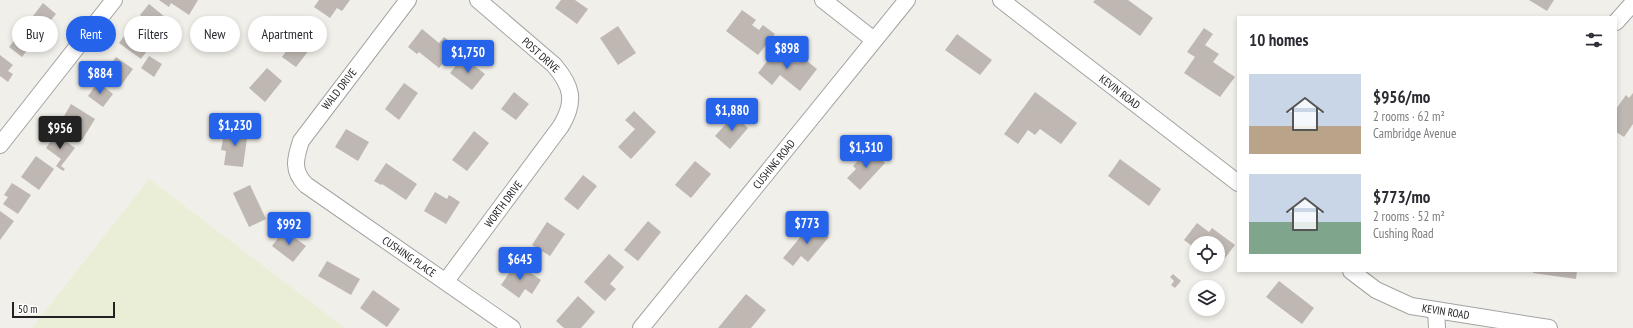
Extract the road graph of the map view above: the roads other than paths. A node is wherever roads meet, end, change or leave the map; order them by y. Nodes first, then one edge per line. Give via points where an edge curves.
1 (114, 0) edge
2 (408, 0) edge
3 (478, 0) edge
4 (823, 0) edge
5 (906, 0) edge
6 (1001, 0) edge
7 (1633, 3) edge
8 (1617, 21) edge
9 (874, 40) junction
10 (561, 126) joint
11 (0, 145) edge
12 (1237, 182) edge
13 (306, 186) joint
14 (1352, 272) edge
15 (446, 281) junction
16 (1436, 310) junction
17 (512, 328) edge
18 (641, 328) edge
19 (1436, 328) edge
20 (1549, 328) edge

1 - 11 street
2 - 13 street, WALD DRIVE via 301,141 296,162 297,172
3 - 10 street, POST DRIVE via 554,65 564,77 570,100
4 - 9 street
5 - 9 street, CUSHING ROAD
6 - 12 street, KEVIN ROAD
7 - 8 street
9 - 18 street, CUSHING ROAD
10 - 15 street, WORTH DRIVE
13 - 15 street, CUSHING PLACE
14 - 16 street, KEVIN ROAD via 1376,290 1411,306
15 - 17 street, CUSHING PLACE
16 - 19 street
16 - 20 street, KEVIN ROAD

